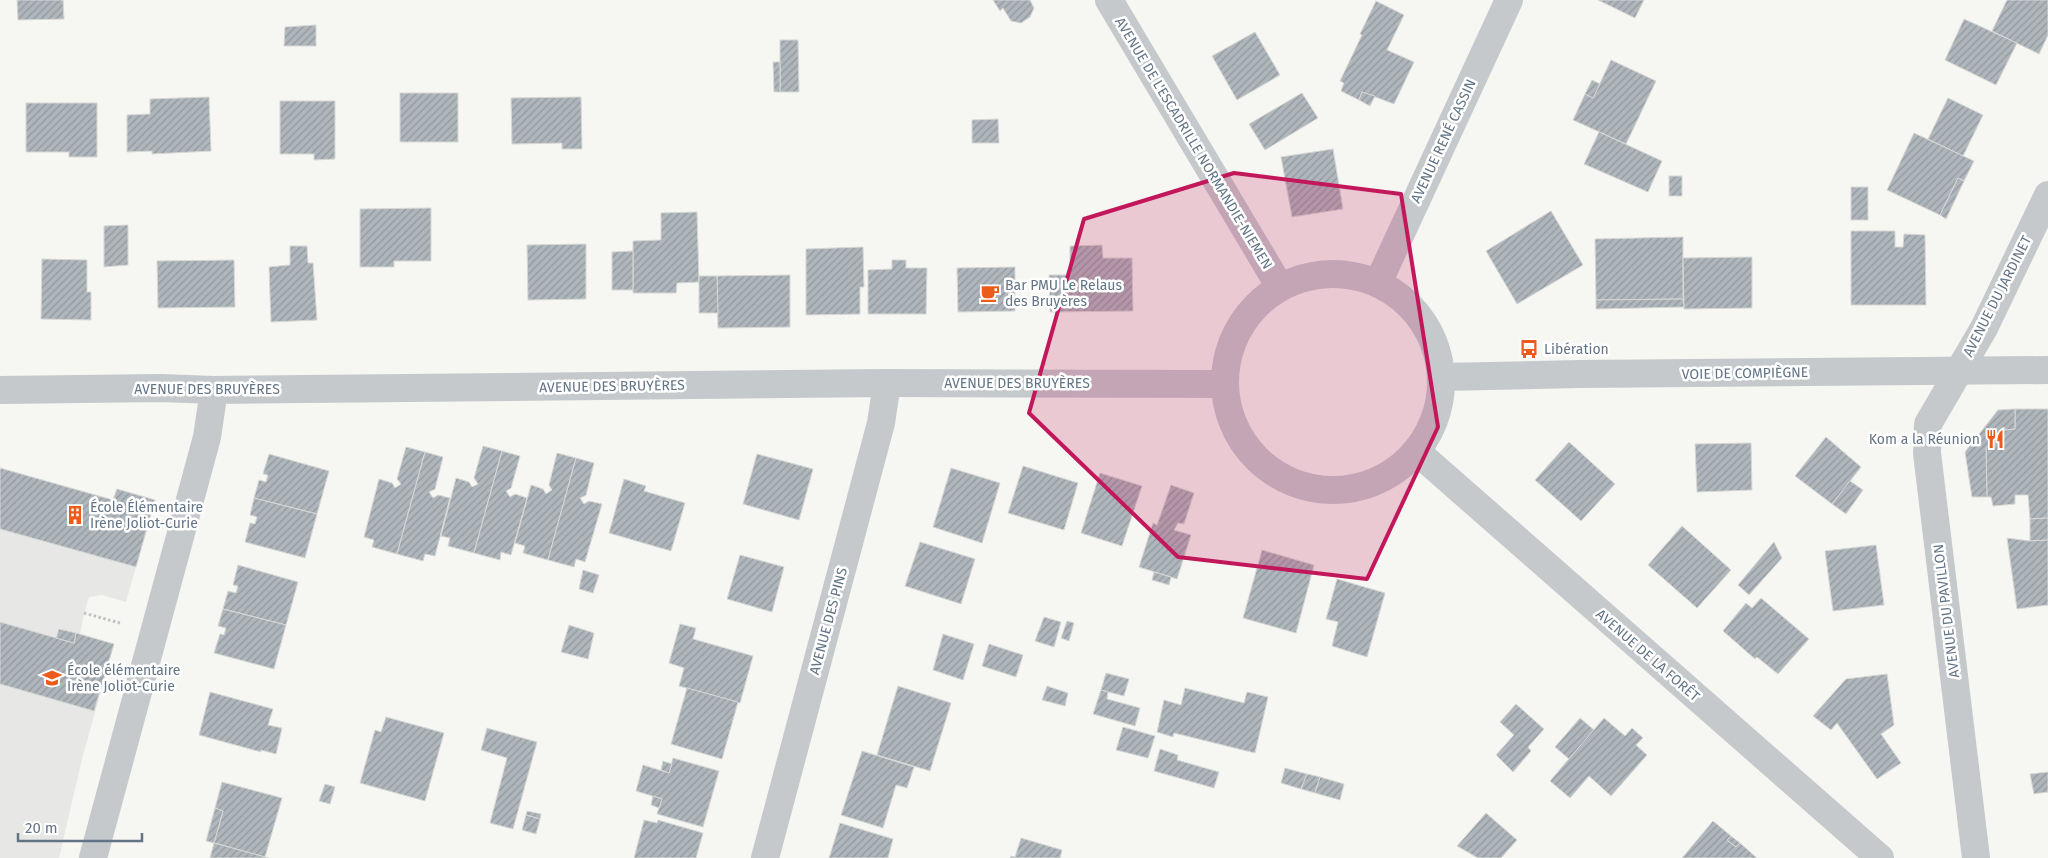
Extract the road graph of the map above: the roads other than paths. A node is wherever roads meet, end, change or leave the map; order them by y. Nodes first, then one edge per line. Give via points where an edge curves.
1 (1109, 0) edge
2 (1509, 0) edge
3 (2048, 195) edge
4 (1378, 283) junction
5 (1280, 286) junction
6 (1958, 370) junction
7 (2048, 370) edge
8 (1441, 377) junction
9 (887, 383) junction
10 (1224, 384) junction
11 (0, 390) edge
12 (214, 390) junction
13 (1416, 451) junction
14 (93, 858) edge
15 (765, 858) edge
16 (1880, 858) edge
17 (1976, 858) edge

1 - 5 street, AVENUE DE L'ESCADRILLE NORMANDIE-NIEMEN
2 - 4 street, AVENUE RENÉ CASSIN
3 - 6 street, AVENUE DU JARDINET via 1984,328
4 - 5 street via 1345,274 1311,275
4 - 8 street via 1403,299 1423,321 1436,348
5 - 10 street via 1256,304 1238,328 1227,355
6 - 7 street, VOIE DE COMPIÈGNE
6 - 8 street, VOIE DE COMPIÈGNE
6 - 17 street, AVENUE DU PAVILLON via 1928,424 1927,453
8 - 13 street via 1439,404 1430,429
9 - 10 street, AVENUE DES BRUYÈRES
9 - 12 street, AVENUE DES BRUYÈRES
9 - 15 street, AVENUE DES PINS via 881,423
10 - 13 street via 1230,416 1245,446 1268,469 1297,484 1329,490 1361,486 1391,473
11 - 12 street, AVENUE DES BRUYÈRES
12 - 14 street via 208,437
13 - 16 street, AVENUE DE LA FORÊT

